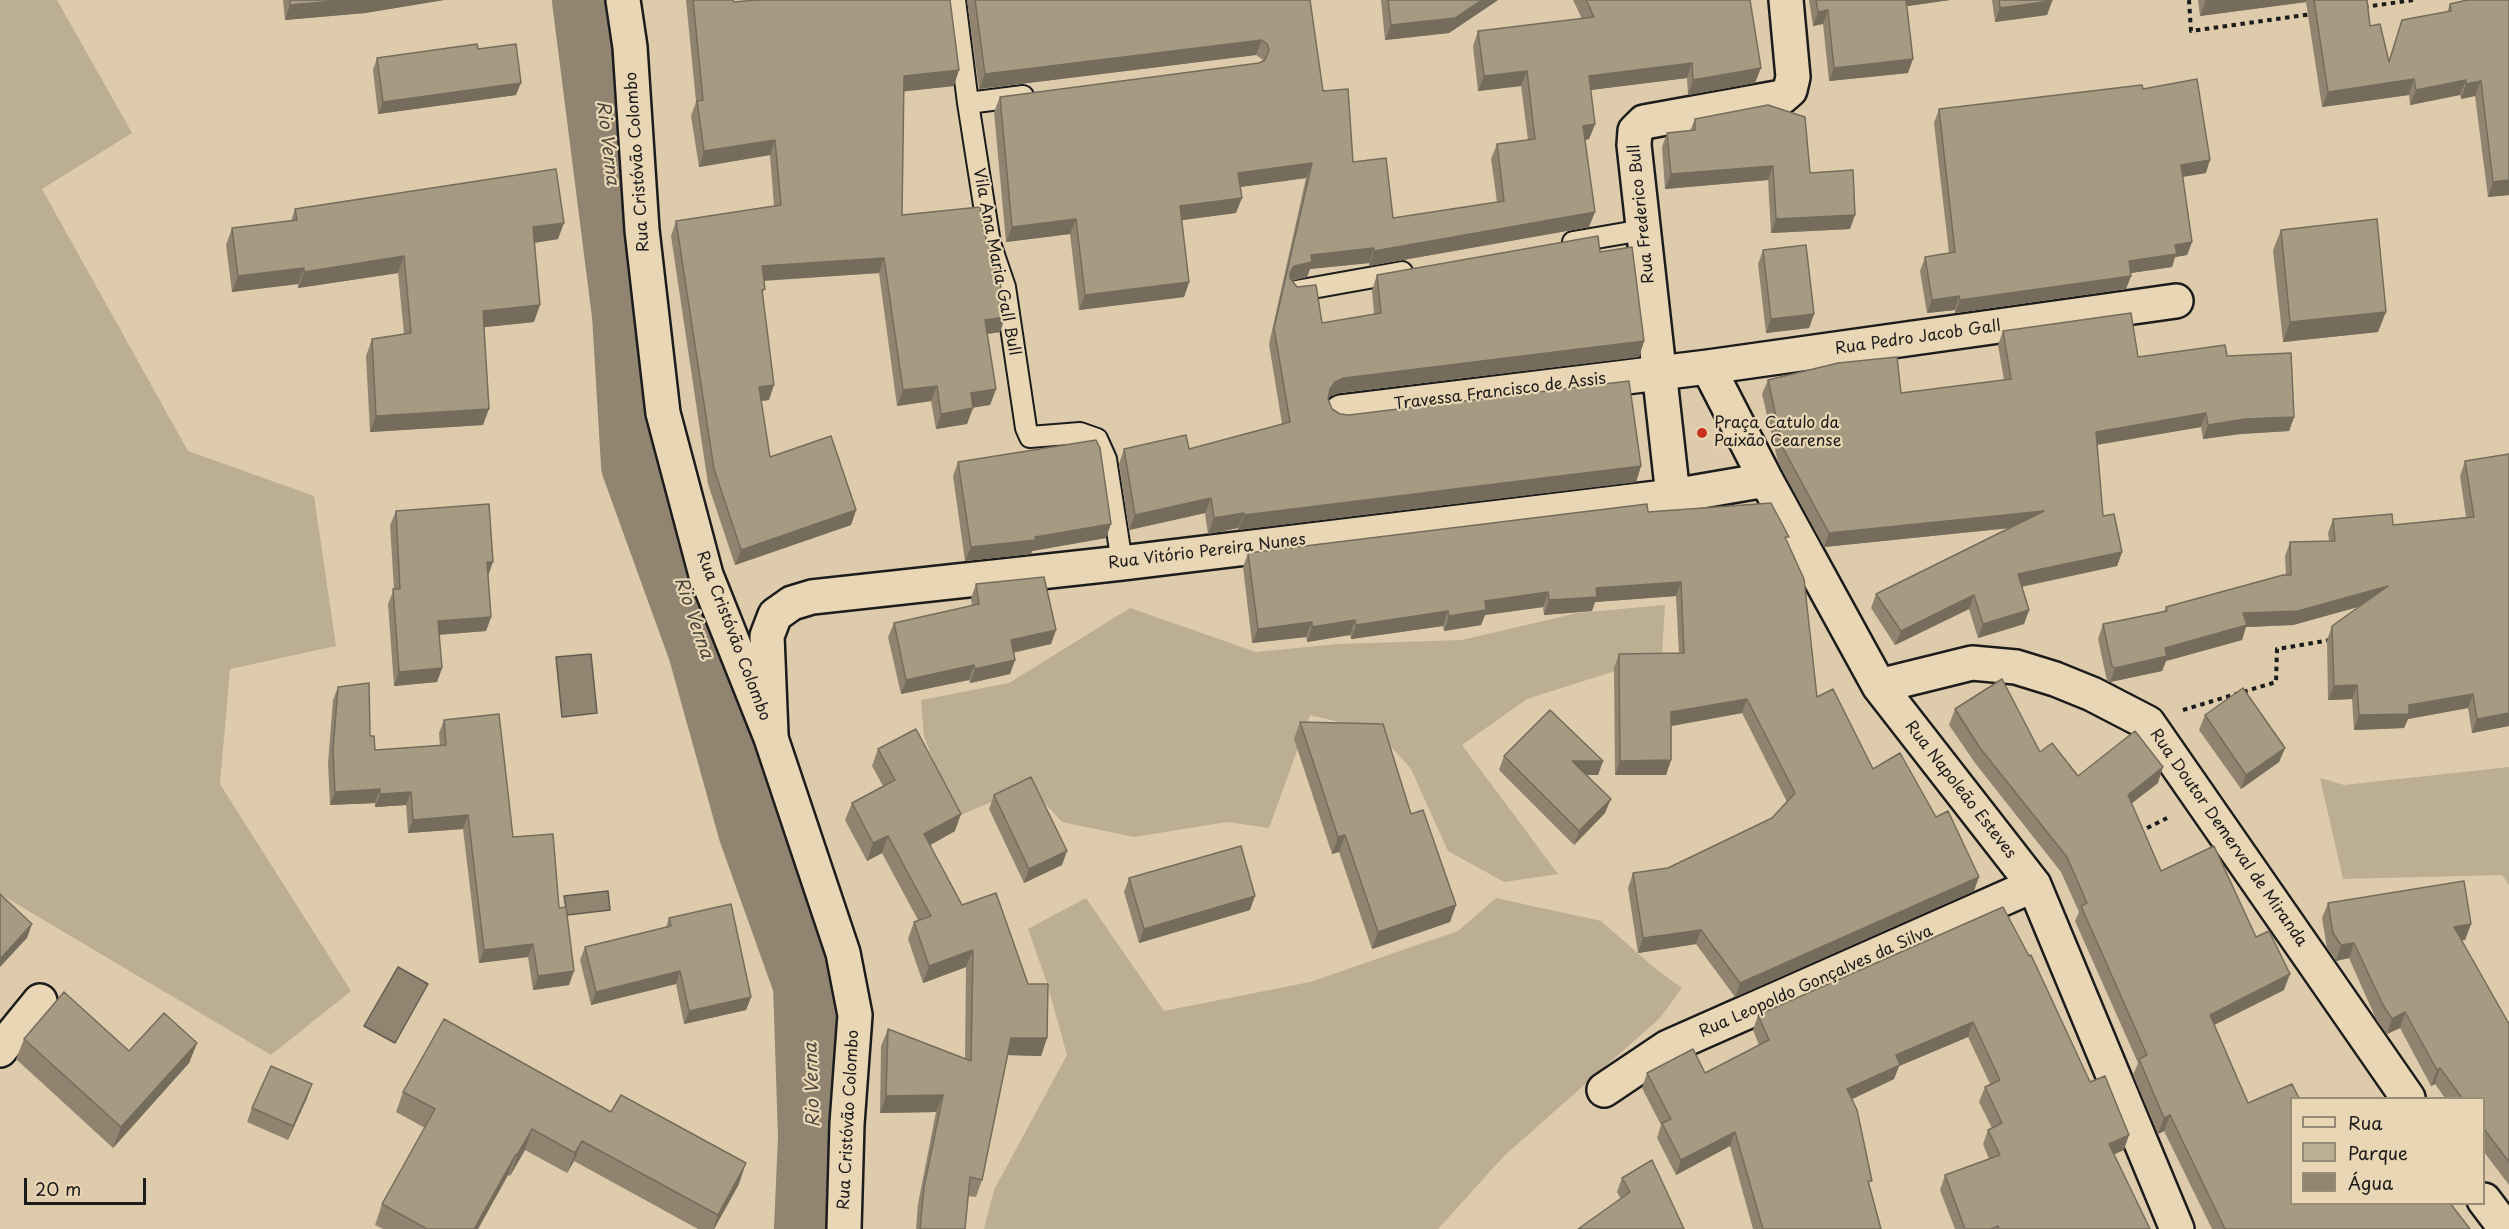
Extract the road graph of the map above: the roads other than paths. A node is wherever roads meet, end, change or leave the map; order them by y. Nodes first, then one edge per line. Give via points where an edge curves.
1 (623, 0) edge
2 (955, 0) edge
3 (1786, 0) edge
4 (1039, 94) edge
5 (968, 104) junction
6 (1643, 230) junction
7 (1551, 246) edge
8 (1423, 268) edge
9 (1296, 291) edge
10 (2176, 301) dead end
11 (1708, 367) junction
12 (1659, 372) junction
13 (1341, 412) edge
14 (1766, 480) junction
15 (1673, 496) junction
16 (1122, 563) junction
17 (1879, 686) junction
18 (771, 738) junction
19 (2034, 885) junction
20 (40, 1001) dead end
21 (0, 1050) edge
22 (1604, 1090) dead end
23 (2407, 1097) edge
24 (2485, 1201) edge
25 (843, 1229) edge
26 (2177, 1229) edge
27 (2506, 1229) edge

1 - 18 street, Rua Cristóvão Colombo via 630,47 643,241 663,413 706,575
2 - 5 lane, Vila Ana Maria Gall Bull
3 - 6 street, Rua Frederico Bull via 1793,77 1790,90 1782,97 1644,122 1635,131
4 - 5 lane
5 - 16 lane, Vila Ana Maria Gall Bull via 990,243 1005,287 1026,428 1030,437 1035,438 1080,433 1096,439 1106,459
6 - 7 lane
6 - 12 street, Rua Frederico Bull
8 - 9 lane
10 - 11 street, Rua Pedro Jacob Gall
11 - 12 street, Rua Pedro Jacob Gall
11 - 14 street, Rua Napoleão Esteves
12 - 13 street, Travessa Francisco de Assis
12 - 15 street
14 - 15 street, Rua Vitório Pereira Nunes
14 - 17 street, Rua Napoleão Esteves
15 - 16 street, Rua Vitório Pereira Nunes
16 - 18 street, Rua Vitório Pereira Nunes via 812,597 792,603 775,615 767,636
17 - 19 street, Rua Napoleão Esteves
17 - 23 street, Rua Doutor Demerval de Miranda via 1972,663 2016,667 2092,694 2148,723
18 - 25 street, Rua Cristóvão Colombo via 843,953 855,1015
19 - 22 street, Rua Leopoldo Gonçalves da Silva via 1668,1047
19 - 26 street, Rua Napoleão Esteves
20 - 21 street
24 - 27 street

